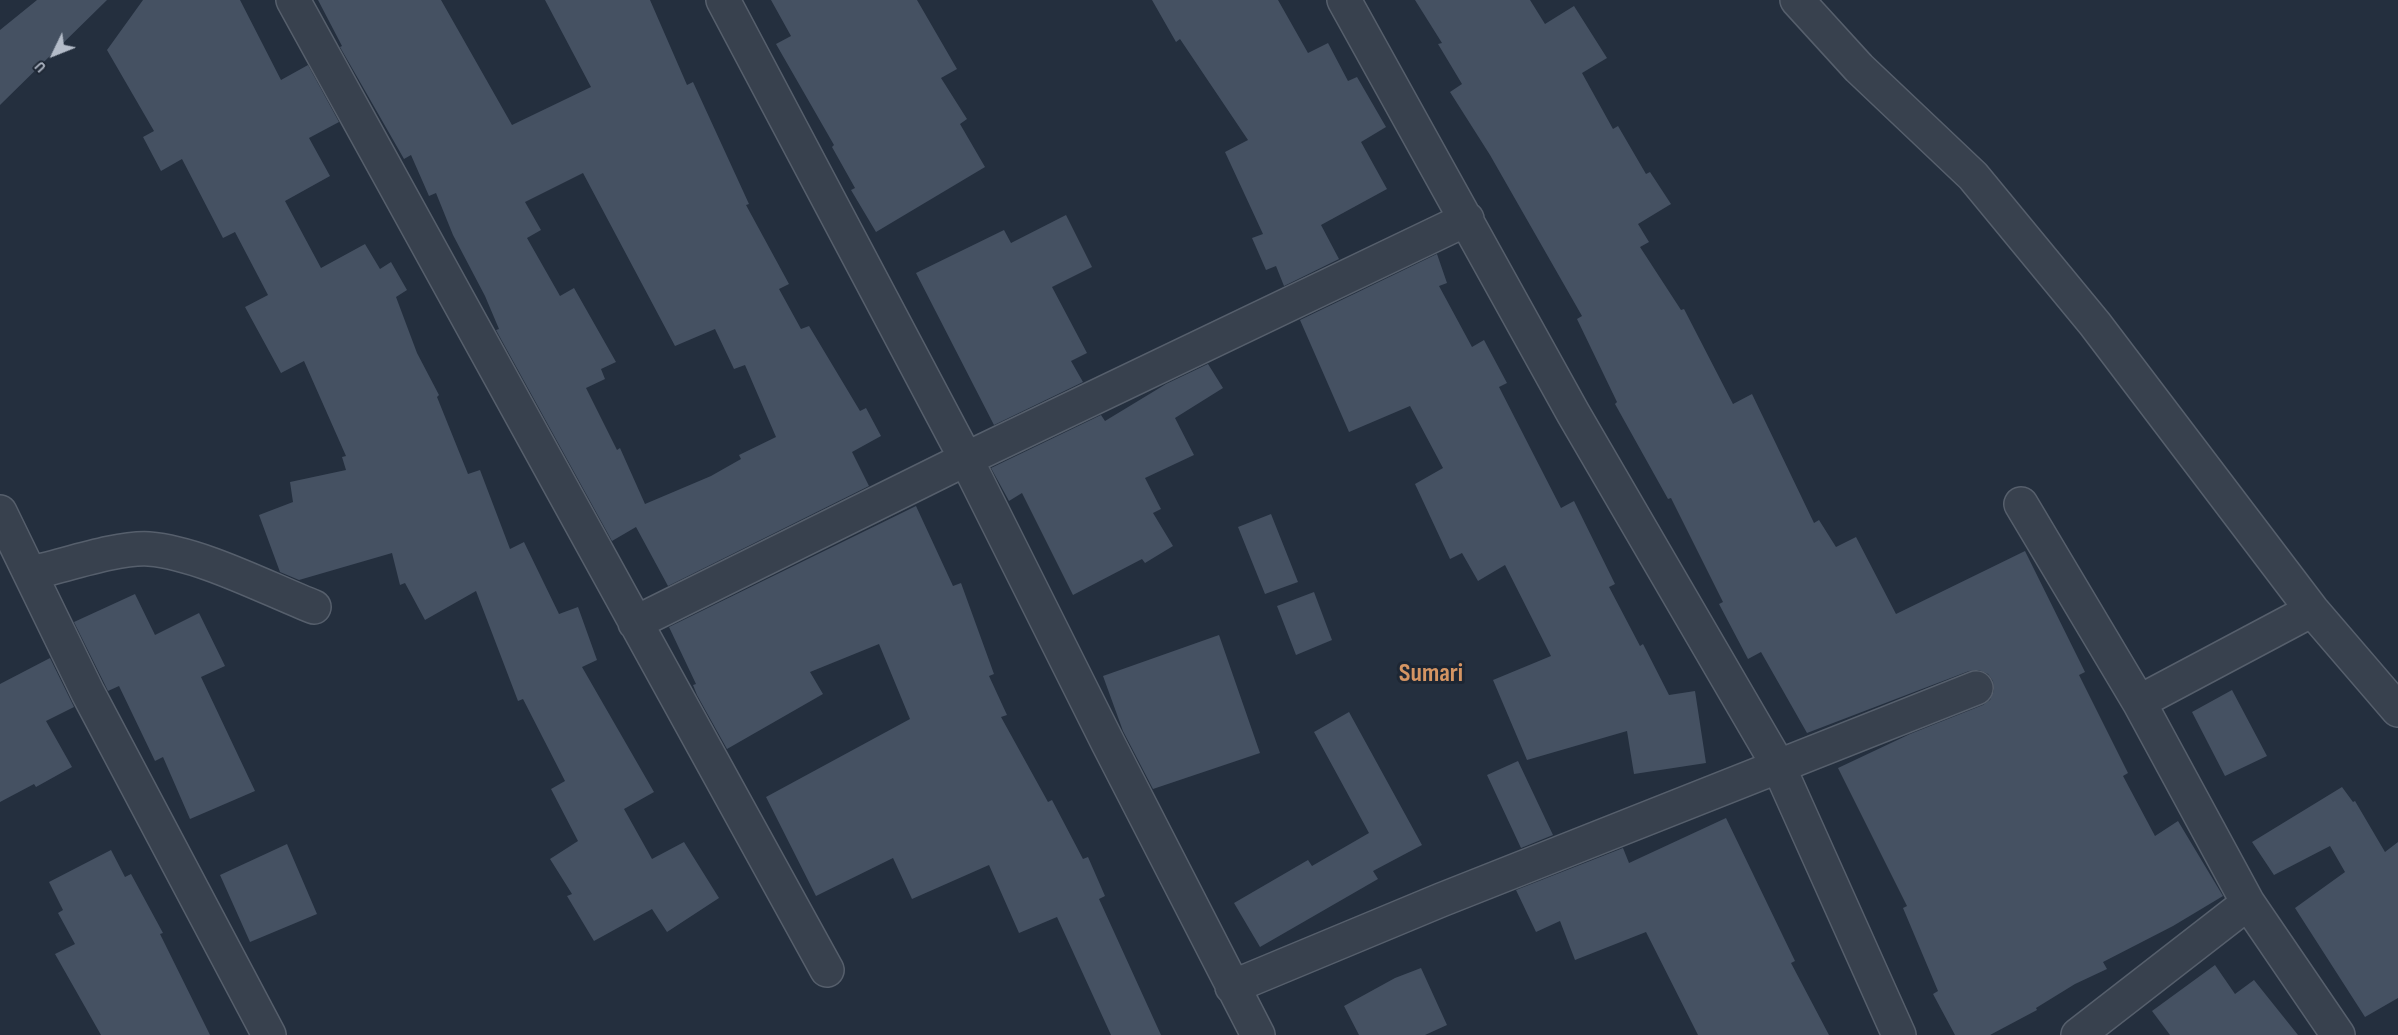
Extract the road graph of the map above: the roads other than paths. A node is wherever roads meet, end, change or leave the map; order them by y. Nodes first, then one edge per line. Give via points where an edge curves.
1 (292, 0) edge
2 (723, 0) edge
3 (1344, 0) edge
4 (1797, 0) edge
5 (1467, 219) junction
6 (966, 459) junction
7 (2021, 504) dead end
8 (0, 512) edge
9 (31, 573) junction
10 (314, 607) dead end
11 (2312, 610) junction
12 (635, 623) junction
13 (1976, 688) dead end
14 (2139, 702) junction
15 (2398, 710) edge
16 (1778, 765) junction
17 (2248, 903) junction
18 (827, 970) dead end
19 (1232, 987) junction
20 (269, 1035) edge
21 (1258, 1035) edge
22 (1899, 1035) edge
23 (2078, 1035) edge
24 (2338, 1035) edge

1 - 12 street
2 - 6 street
3 - 5 street
4 - 11 street via 1859,68 1974,176 2095,324
5 - 6 street
5 - 16 street via 1573,413
6 - 12 street
6 - 19 street
7 - 14 street
8 - 9 street
9 - 10 street via 148,549 198,561
9 - 20 street via 88,693
11 - 14 street
11 - 15 street
12 - 18 street
13 - 16 street
14 - 17 street
16 - 19 street
16 - 22 street
17 - 23 street
17 - 24 street
19 - 21 street

